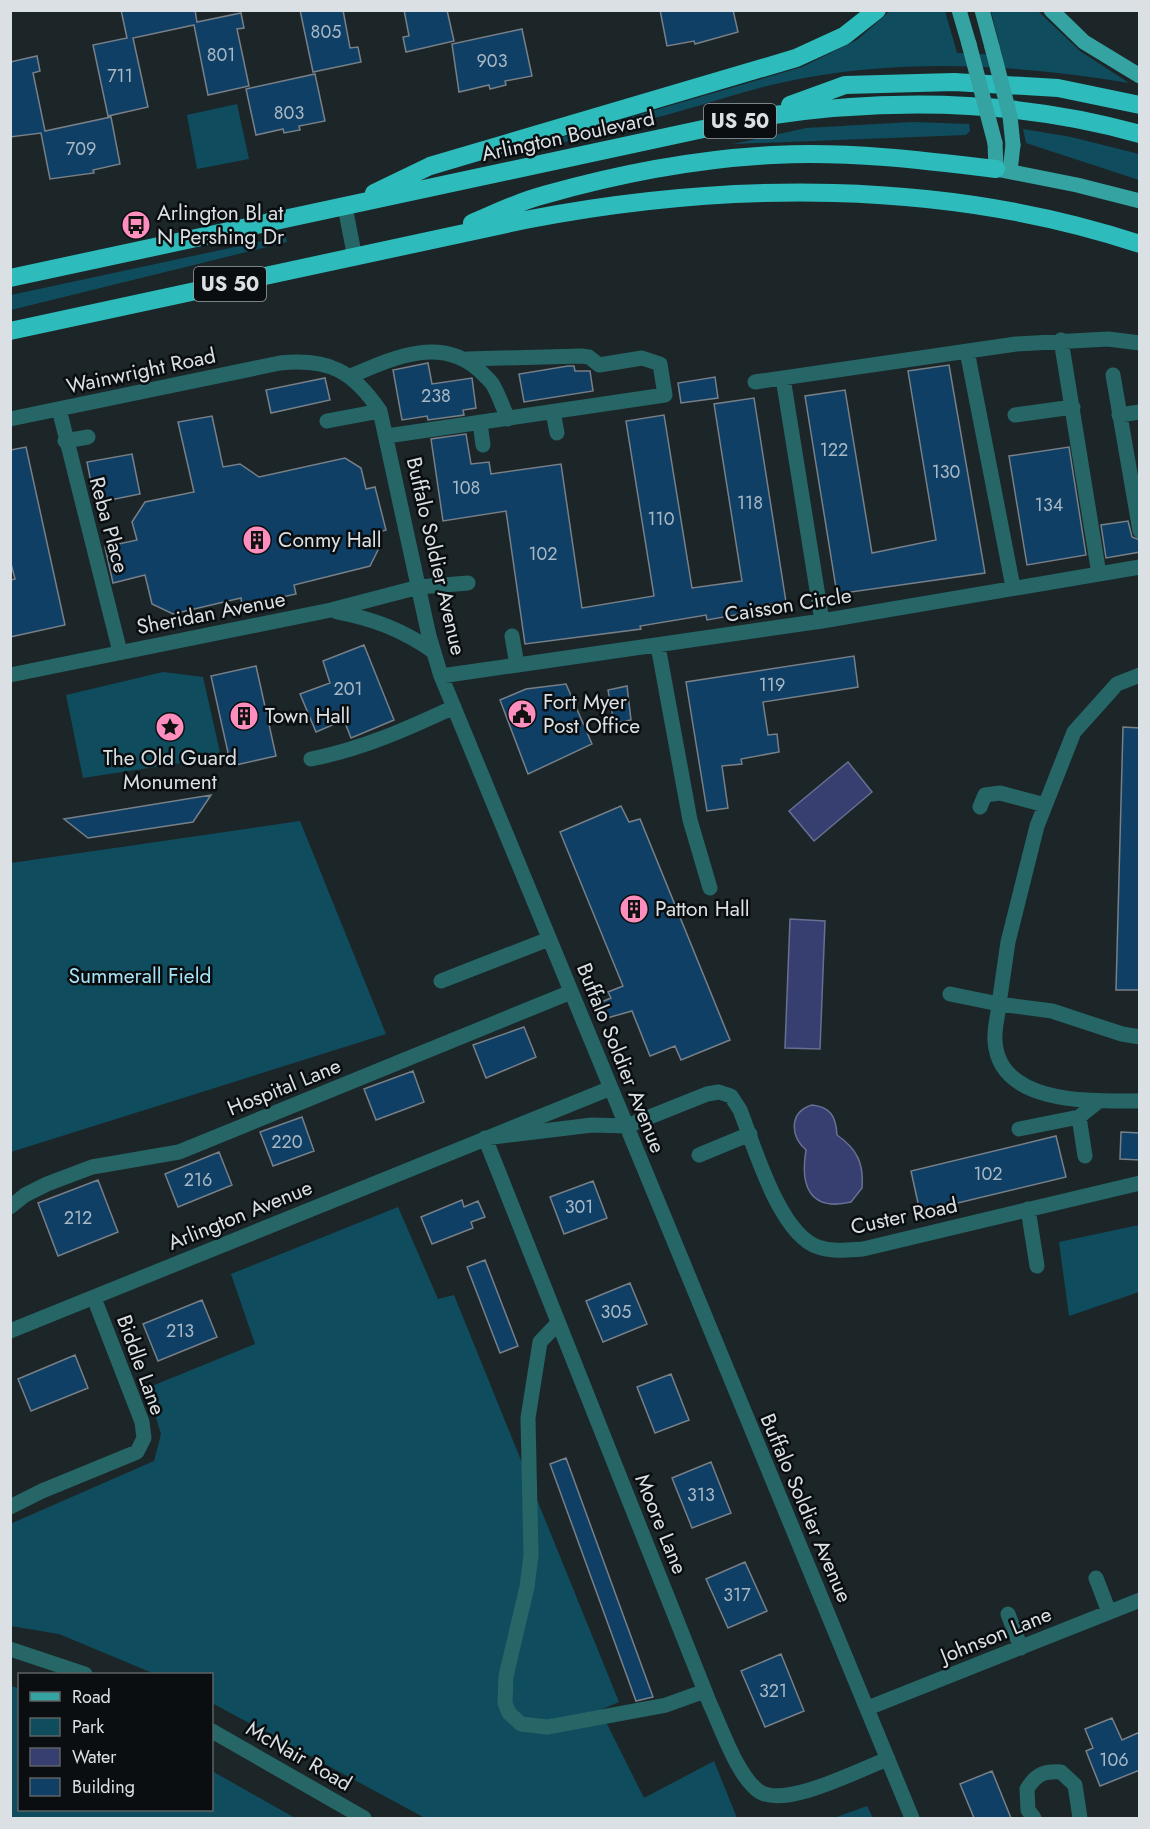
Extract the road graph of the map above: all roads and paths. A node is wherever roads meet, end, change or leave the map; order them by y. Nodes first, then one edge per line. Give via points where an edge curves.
1 (878, 10) edge
2 (959, 10) edge
3 (982, 10) edge
4 (1051, 10) edge
5 (1140, 76) edge
6 (1140, 105) edge
7 (759, 117) junction
8 (1140, 134) edge
9 (1003, 170) junction
10 (1140, 201) edge
11 (345, 207) junction
12 (1140, 244) edge
13 (415, 245) junction
14 (355, 258) junction
15 (10, 278) edge
16 (10, 331) edge
17 (1061, 340) junction
18 (1140, 343) edge
19 (967, 351) junction
20 (467, 359) junction
21 (280, 363) joint
22 (1113, 375) dead end
23 (351, 376) junction
24 (783, 378) junction
25 (755, 382) dead end
26 (1073, 407) junction
27 (59, 409) junction
28 (381, 411) junction
29 (554, 412) junction
30 (1140, 412) edge
31 (1015, 415) dead end
32 (1119, 416) junction
33 (10, 419) edge
34 (508, 419) junction
35 (327, 421) dead end
36 (480, 423) junction
37 (557, 433) dead end
38 (387, 436) junction
39 (87, 437) dead end
40 (65, 441) junction
41 (483, 445) dead end
42 (1140, 531) edge
43 (1140, 567) edge
44 (1099, 574) junction
45 (468, 583) dead end
46 (419, 587) junction
47 (1013, 587) junction
48 (331, 610) junction
49 (822, 621) junction
50 (512, 636) dead end
51 (658, 646) junction
52 (120, 652) junction
53 (434, 652) junction
54 (517, 665) junction
55 (10, 675) edge
56 (1140, 675) edge
57 (441, 676) junction
58 (454, 707) junction
59 (311, 759) dead end
60 (1045, 805) junction
61 (980, 807) dead end
62 (710, 888) dead end
63 (549, 939) junction
64 (441, 981) dead end
65 (571, 992) junction
66 (950, 994) dead end
67 (999, 1004) junction
68 (1140, 1037) edge
69 (611, 1088) junction
70 (1099, 1101) junction
71 (1140, 1101) edge
72 (1079, 1117) junction
73 (627, 1126) junction
74 (1019, 1129) dead end
75 (750, 1134) junction
76 (485, 1138) junction
77 (699, 1155) dead end
78 (1085, 1156) dead end
79 (1140, 1183) edge
80 (10, 1208) edge
81 (1028, 1209) junction
82 (1037, 1266) dead end
83 (94, 1298) junction
84 (558, 1323) junction
85 (10, 1331) edge
86 (10, 1507) edge
87 (1096, 1578) dead end
88 (1140, 1600) edge
89 (1109, 1612) junction
90 (1008, 1614) dead end
91 (1021, 1648) junction
92 (10, 1649) edge
93 (82, 1673) edge
94 (705, 1691) junction
95 (868, 1708) junction
96 (213, 1732) edge
97 (888, 1758) junction
98 (364, 1818) edge
99 (912, 1818) edge
100 (1034, 1818) edge
101 (1080, 1818) edge

1 - 11 highway via 844,36 796,58 430,166
2 - 9 main road, bridge
3 - 9 main road, bridge via 1010,116 1013,145
4 - 5 main road via 1084,42
6 - 7 highway via 1090,93 1026,85 906,82 845,85
7 - 8 highway, Arlington Boulevard / US 50 via 864,105 934,104 1057,116
7 - 11 highway, Arlington Boulevard / US 50
9 - 10 main road
9 - 13 highway via 854,155 726,159 543,195
11 - 14 street
11 - 15 highway, Arlington Boulevard / US 50
12 - 13 highway, US 50 via 1045,218 974,206 899,197 787,192 710,195 599,207
13 - 14 highway, US 50
14 - 16 highway, US 50
17 - 18 street
17 - 19 street
17 - 26 street
19 - 24 street
19 - 47 street
20 - 23 street via 422,352 393,358
20 - 29 street via 581,356 598,365 642,358 660,364 665,395
20 - 34 street via 492,383
21 - 23 street, Buffalo Soldier Avenue via 321,363
21 - 27 street, Wainwright Road
22 - 32 street
23 - 28 street, Buffalo Soldier Avenue
24 - 25 street
24 - 49 street
26 - 31 street
26 - 44 street
27 - 33 street, Wainwright Road
27 - 40 street, Reba Place
28 - 35 street
28 - 38 street, Buffalo Soldier Avenue
29 - 34 street
29 - 37 street
30 - 32 street
32 - 42 street
34 - 36 street
36 - 38 street
36 - 41 street
38 - 46 street, Buffalo Soldier Avenue
39 - 40 street
40 - 52 street, Reba Place
43 - 44 street, Caisson Circle
44 - 47 street, Caisson Circle
45 - 46 street, Sheridan Avenue
46 - 48 street, Sheridan Avenue
46 - 53 street, Buffalo Soldier Avenue
47 - 49 street, Caisson Circle
48 - 52 street, Sheridan Avenue
48 - 53 street via 373,618 408,634
49 - 51 street, Caisson Circle
50 - 54 street
51 - 54 street, Caisson Circle
51 - 62 street via 690,820
52 - 55 street, Sheridan Avenue
53 - 57 street, Buffalo Soldier Avenue
54 - 57 street, Caisson Circle
56 - 60 street via 1117,684 1074,732
57 - 58 street, Buffalo Soldier Avenue
58 - 59 street via 358,748
58 - 63 street, Buffalo Soldier Avenue
60 - 61 street via 1000,793 985,795
60 - 67 street via 1011,932
63 - 64 street
63 - 65 street, Buffalo Soldier Avenue
65 - 69 street, Buffalo Soldier Avenue
65 - 80 street, Hospital Lane via 178,1152 93,1167 47,1184
66 - 67 street
67 - 68 street via 1052,1011
67 - 70 street via 995,1041 1005,1068 1030,1088 1048,1095
69 - 73 street, Buffalo Soldier Avenue
69 - 76 street, Arlington Avenue
70 - 71 street
70 - 72 street
72 - 74 street
72 - 78 street
73 - 75 street, Custer Road via 719,1092 731,1096
73 - 76 street, Arlington Avenue via 591,1125
73 - 95 street, Buffalo Soldier Avenue via 761,1458
75 - 77 street
75 - 81 street, Custer Road via 784,1216 815,1246 838,1251 863,1249
76 - 83 street, Arlington Avenue
76 - 84 street, Moore Lane
79 - 81 street, Custer Road
81 - 82 street
83 - 85 street, Arlington Avenue
83 - 86 street, Biddle Lane via 142,1422 144,1437 137,1452
84 - 94 street, Moore Lane
84 - 94 street via 540,1342 528,1418 531,1555 506,1676 505,1703 513,1719 521,1724 547,1727 666,1705
87 - 89 street
88 - 89 street, Johnson Lane
89 - 91 street, Johnson Lane
90 - 91 street
91 - 95 street, Johnson Lane
92 - 93 street
94 - 97 street, Moore Lane via 742,1772 760,1792 778,1797 801,1792
95 - 97 street, Buffalo Soldier Avenue
96 - 98 street, McNair Road
97 - 99 street, Buffalo Soldier Avenue
100 - 101 street via 1027,1790 1040,1774 1053,1771 1061,1772 1075,1785

